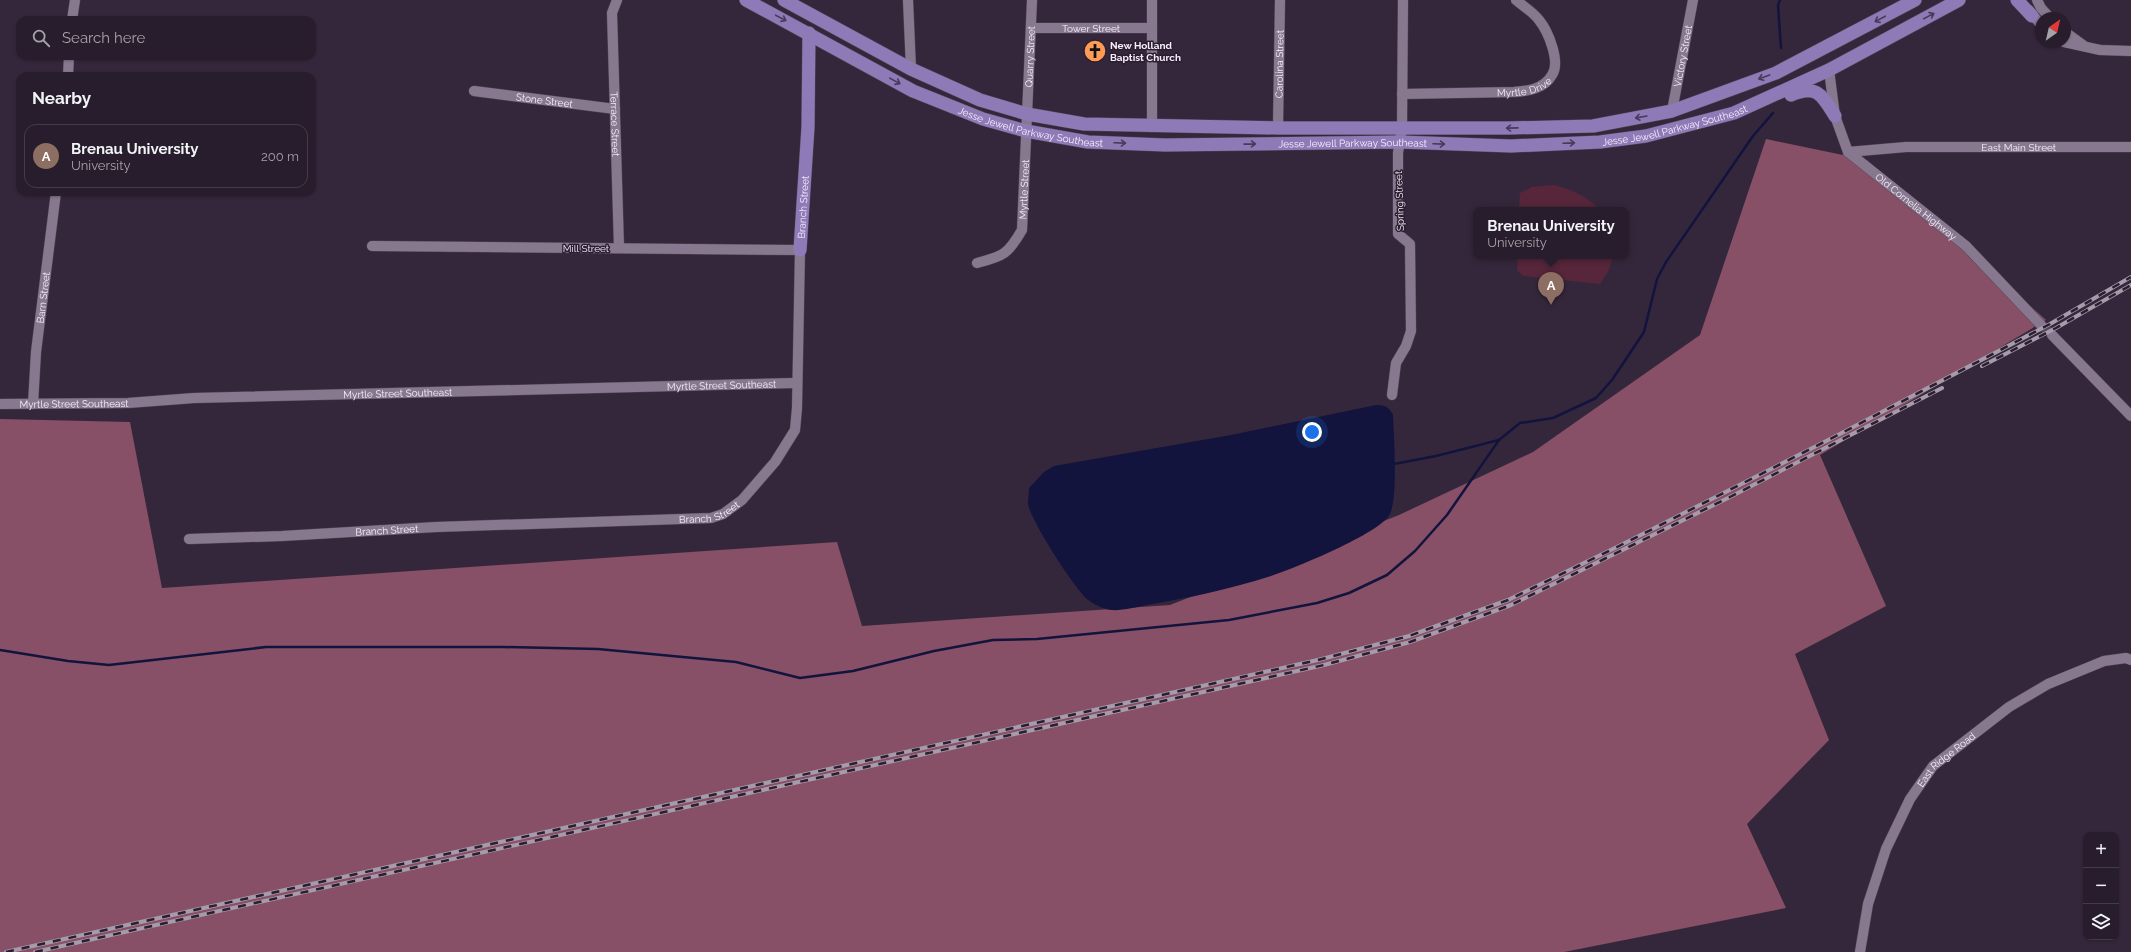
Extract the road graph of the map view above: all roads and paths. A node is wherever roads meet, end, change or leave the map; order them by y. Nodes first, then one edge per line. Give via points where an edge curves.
1 (75, 0) edge
2 (617, 0) edge
3 (746, 0) edge
4 (784, 0) edge
5 (908, 0) edge
6 (1032, 0) edge
7 (1152, 0) edge
8 (1280, 0) edge
9 (1403, 0) edge
10 (1516, 0) edge
11 (1693, 0) edge
12 (1914, 0) edge
13 (1959, 0) edge
14 (2017, 0) edge
15 (2023, 0) edge
16 (2037, 0) edge
17 (2045, 12) edge
18 (73, 16) edge
19 (2035, 17) edge
20 (2035, 18) edge
21 (1031, 28) junction
22 (1152, 28) junction
23 (809, 33) junction
24 (2071, 36) edge
25 (2071, 43) edge
26 (2084, 46) junction
27 (2131, 51) edge
28 (69, 60) edge
29 (911, 69) junction
30 (1829, 70) junction
31 (68, 72) edge
32 (474, 91) dead end
33 (1402, 94) junction
34 (1760, 102) junction
35 (615, 109) junction
36 (1672, 112) junction
37 (1027, 114) junction
38 (1835, 116) junction
39 (1152, 126) junction
40 (1402, 127) junction
41 (1278, 128) junction
42 (1026, 131) junction
43 (1400, 142) junction
44 (2131, 147) edge
45 (1848, 152) junction
46 (56, 196) edge
47 (372, 246) dead end
48 (619, 248) junction
49 (800, 250) junction
50 (977, 263) dead end
51 (2042, 325) tunnel mouth
52 (2052, 335) tunnel mouth
53 (796, 383) junction
54 (1392, 395) dead end
55 (0, 404) edge
56 (33, 404) junction
57 (2131, 416) edge
58 (189, 539) dead end
59 (2131, 660) edge
60 (1860, 952) edge

1 - 18 street
2 - 35 street, Terrace Street via 612,13
3 -> 23 main road, Jesse Jewell Parkway Southeast
4 - 29 main road, Jesse Jewell Parkway Southeast
5 - 29 street
6 - 21 street, Quarry Street
7 - 22 street
8 - 41 street, Carolina Street
9 - 33 street, Spring Street
10 - 33 street, Myrtle Drive via 1539,19 1551,44 1554,68 1552,76 1540,87 1514,92
11 - 36 street, Victory Street
12 -> 36 main road, Jesse Jewell Parkway Southeast via 1776,73
30 -> 13 main road, Jesse Jewell Parkway Southeast
14 - 20 main road
15 - 19 street
16 - 17 street
21 - 22 street, Tower Street
21 - 37 street, Quarry Street
22 - 39 street
23 -> 42 main road, Jesse Jewell Parkway Southeast via 913,91 983,118
23 - 49 main road, Branch Street via 808,127
24 - 26 street
25 - 26 street
26 - 27 street via 2100,50
28 - 31 street
29 - 37 main road, Jesse Jewell Parkway Southeast via 980,100
30 - 34 main road, Jesse Jewell Parkway Southeast
30 - 38 street
32 - 35 street, Stone Street
33 - 40 street, Spring Street
34 - 38 main road via 1774,102 1808,90 1824,97
43 -> 34 main road, Jesse Jewell Parkway Southeast via 1511,146 1600,142 1646,136 1687,126 1734,113
35 - 48 street, Terrace Street
36 -> 40 main road, Jesse Jewell Parkway Southeast via 1593,126
37 - 39 main road, Jesse Jewell Parkway Southeast via 1084,124
37 - 42 street, Myrtle Street
38 - 45 street
39 - 41 main road, Jesse Jewell Parkway Southeast
40 - 41 main road, Jesse Jewell Parkway Southeast
40 - 43 street, Spring Street
42 -> 43 main road, Jesse Jewell Parkway Southeast via 1088,142 1165,145
42 - 50 street, Myrtle Street via 1022,230 1012,247 1000,257
43 - 54 street, Spring Street via 1398,234 1410,244 1411,331 1396,363
44 - 45 street, East Main Street via 1906,147
45 - 51 street, Old Cornelia Highway via 1966,246
46 - 56 street, Barn Street via 36,352
47 - 48 street, Mill Street
48 - 49 street, Mill Street
49 - 53 street, Branch Street
52 - 57 street
53 - 56 street, Myrtle Street Southeast
53 - 58 street, Branch Street via 795,430 775,462 742,500 723,514 711,518 474,525
55 - 56 street, Myrtle Street Southeast
59 - 60 street, East Ridge Road via 2126,658 2104,661 2048,684 2009,707 1934,766 1910,799 1886,849 1868,904

